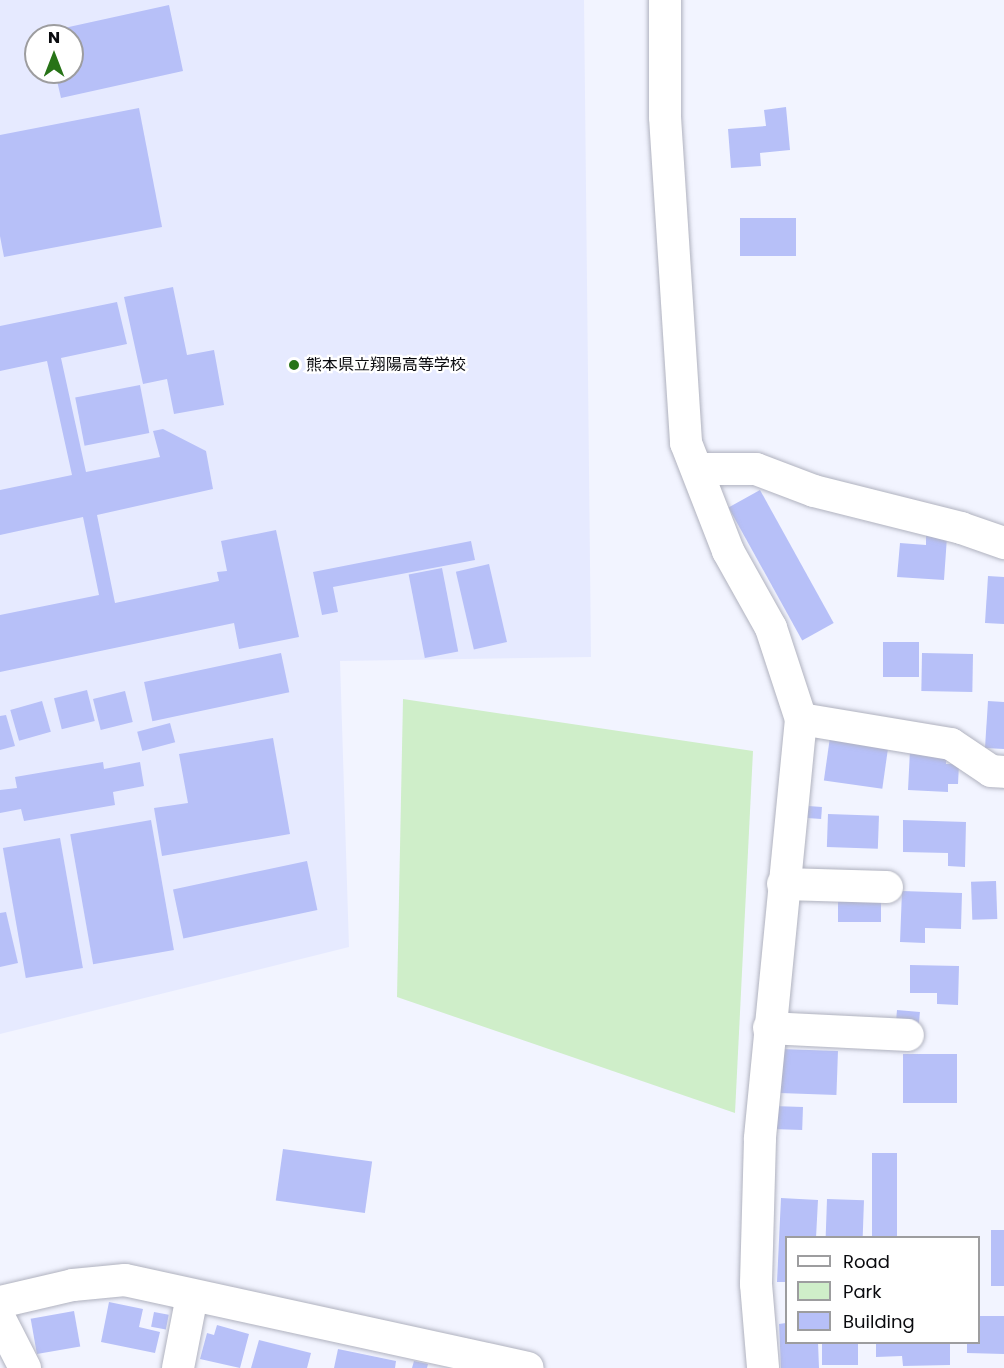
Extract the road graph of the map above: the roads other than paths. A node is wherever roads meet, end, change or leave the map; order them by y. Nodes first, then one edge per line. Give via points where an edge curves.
1 (665, 0) edge
2 (697, 469) junction
3 (1004, 543) edge
4 (801, 719) junction
5 (1004, 772) edge
6 (783, 884) junction
7 (887, 887) dead end
8 (769, 1028) junction
9 (908, 1035) dead end
10 (192, 1296) junction
11 (0, 1302) edge
12 (0, 1319) edge
13 (25, 1368) edge
14 (178, 1368) edge
15 (528, 1368) edge
16 (763, 1368) edge

1 - 2 street via 665,117 686,443
2 - 3 street via 756,469 814,491 961,528
2 - 4 street via 728,551 771,628
4 - 5 street via 951,744 991,771
4 - 6 street via 795,808
6 - 7 street
6 - 8 street
8 - 9 street
8 - 16 street via 756,1284
10 - 11 street via 126,1280 73,1285
10 - 14 street
10 - 15 street
12 - 13 street

